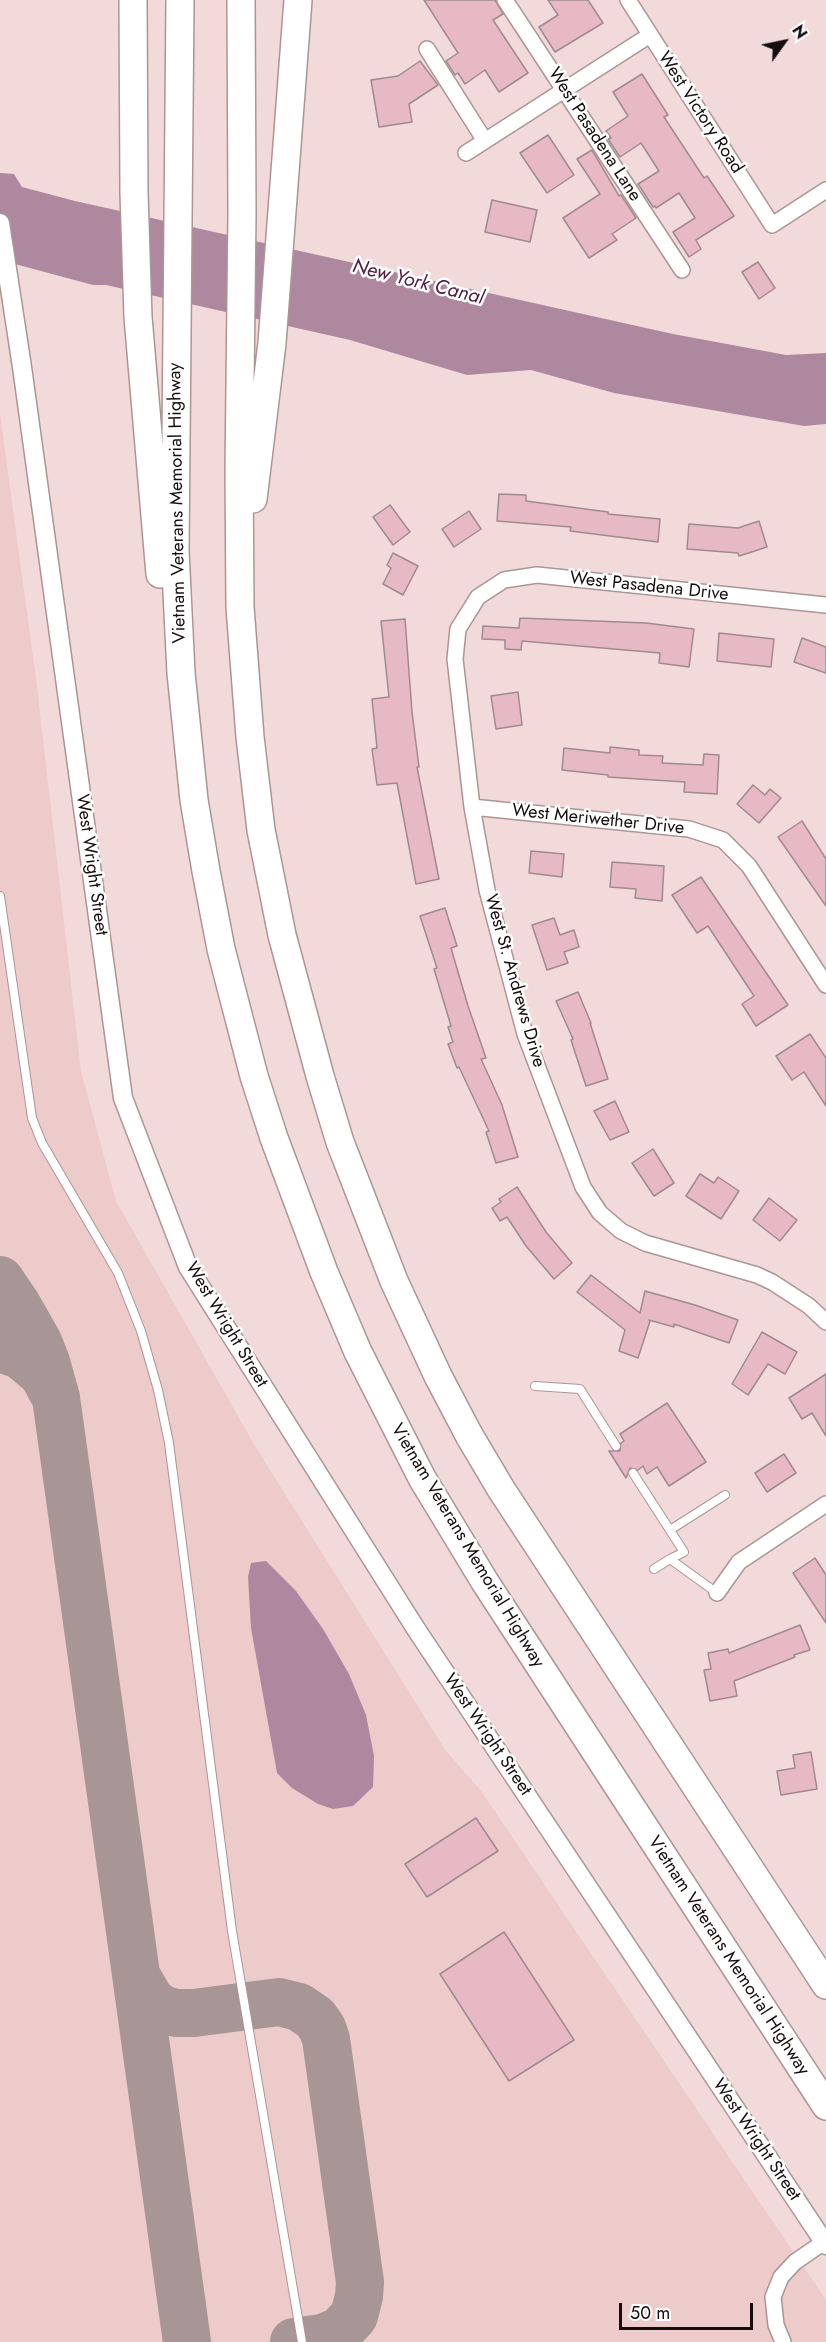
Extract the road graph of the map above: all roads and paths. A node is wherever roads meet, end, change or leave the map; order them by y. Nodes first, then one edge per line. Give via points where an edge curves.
1 (133, 0) edge
2 (180, 0) edge
3 (241, 0) edge
4 (298, 0) edge
5 (505, 0) edge
6 (628, 0) edge
7 (650, 34) junction
8 (427, 49) dead end
9 (564, 90) junction
10 (486, 141) junction
11 (466, 153) dead end
12 (826, 190) edge
13 (0, 223) edge
14 (682, 270) dead end
15 (478, 597) joint
16 (826, 605) edge
17 (240, 607) junction
18 (194, 800) junction
19 (472, 807) junction
20 (0, 896) edge
21 (826, 985) edge
22 (826, 1322) edge
23 (535, 1386) dead end
24 (616, 1446) dead end
25 (633, 1473) dead end
26 (725, 1495) dead end
27 (826, 1504) edge
28 (670, 1530) junction
29 (670, 1559) junction
30 (654, 1569) dead end
31 (717, 1593) joint
32 (826, 1985) edge
33 (826, 2106) edge
34 (825, 2243) edge
35 (302, 2342) edge
36 (783, 2342) edge

1 - 18 highway via 138,317 159,563
2 - 18 highway, Vietnam Veterans Memorial Highway via 175,551
3 - 17 highway
4 - 17 highway via 272,343
5 - 9 street, West Pasadena Lane
6 - 7 street, West Victory Road
7 - 9 street
7 - 12 street, West Victory Road via 772,225
8 - 10 street
9 - 10 street
9 - 14 street, West Pasadena Lane
10 - 11 street
13 - 34 street, West Wright Street via 123,1098 188,1268 416,1629
15 - 16 street, West Pasadena Drive via 504,580 537,575
15 - 19 street, West St. Andrews Drive via 458,629 455,659
17 - 32 highway via 260,819 282,934 340,1142 394,1281 438,1376 501,1489
18 - 33 highway, Vietnam Veterans Memorial Highway via 221,949 254,1076 324,1272 383,1403 422,1478 485,1582
19 - 21 street, West Meriwether Drive via 689,829 723,840 749,866
19 - 22 street, West St. Andrews Drive via 487,890 525,1034 583,1187 600,1213 645,1244 772,1282
20 - 35 lane via 32,1119 118,1273 141,1331 158,1390 169,1443 232,1930
23 - 24 lane via 580,1389
25 - 28 lane
26 - 28 lane
27 - 31 street via 739,1562
28 - 29 lane via 684,1552
29 - 30 lane
29 - 31 lane
34 - 36 street via 795,2262 781,2277 774,2296 776,2325

